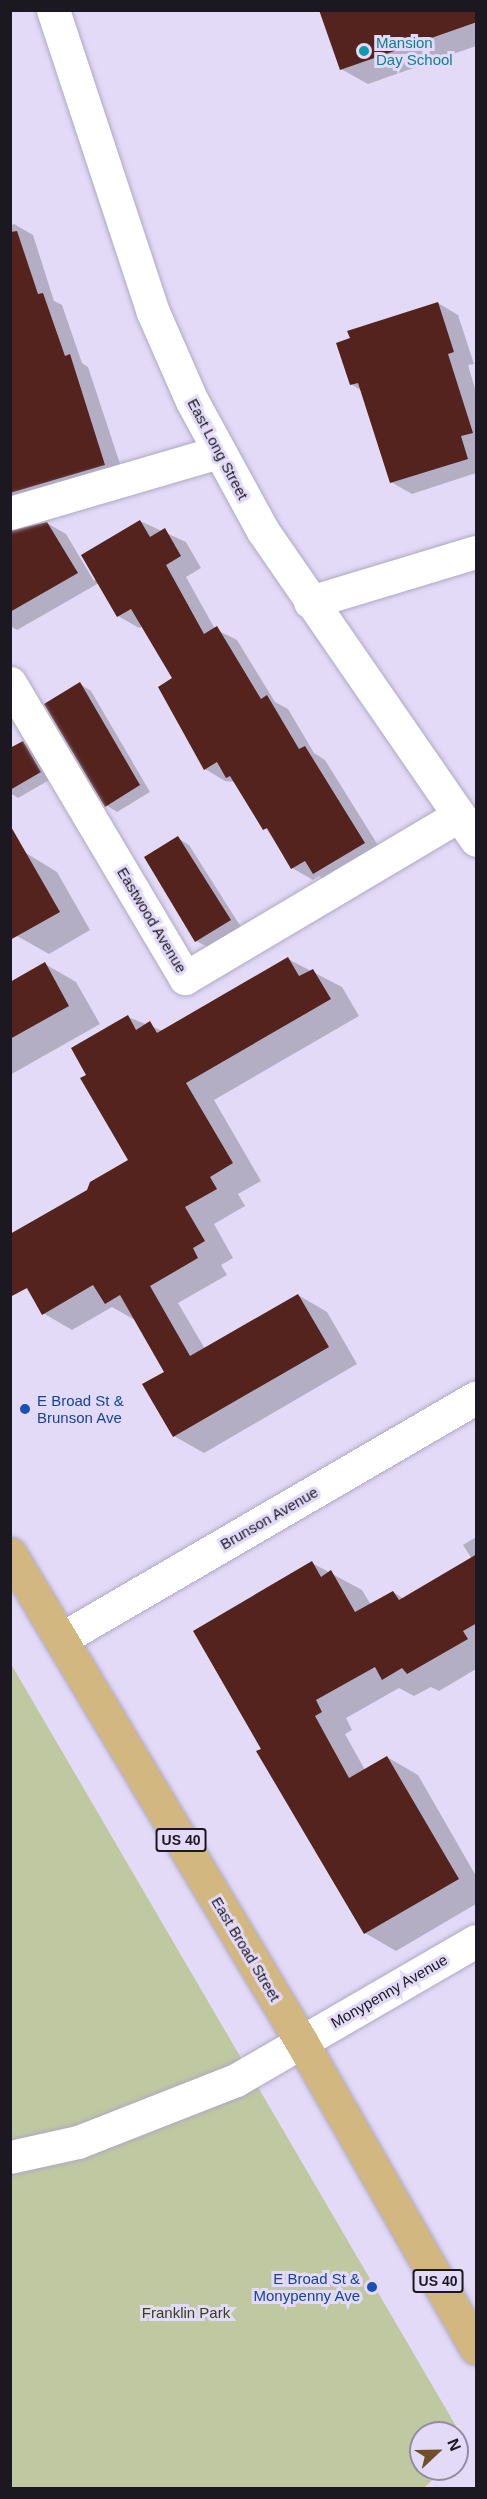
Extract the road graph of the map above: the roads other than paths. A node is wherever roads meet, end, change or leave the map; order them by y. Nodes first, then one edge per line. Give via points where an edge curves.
1 (53, 10) edge
2 (218, 452) junction
3 (10, 513) edge
4 (477, 552) edge
5 (310, 602) junction
6 (10, 683) edge
7 (468, 827) edge
8 (477, 1396) edge
9 (10, 1554) edge
10 (61, 1639) junction
11 (477, 1941) edge
12 (301, 2041) junction
13 (10, 2157) edge
14 (477, 2348) edge

1 - 2 street, East Long Street via 152,310
2 - 3 street
2 - 5 street, East Long Street
4 - 5 street
5 - 7 street, East Long Street
6 - 7 street, Eastwood Avenue via 185,978
8 - 10 street, Brunson Avenue
9 - 10 main road, East Broad Street / US 40
10 - 12 main road, East Broad Street / US 40
11 - 12 street, Monypenny Avenue
12 - 13 street, Monypenny Avenue via 236,2080 194,2097 78,2142
12 - 14 main road, East Broad Street / US 40

